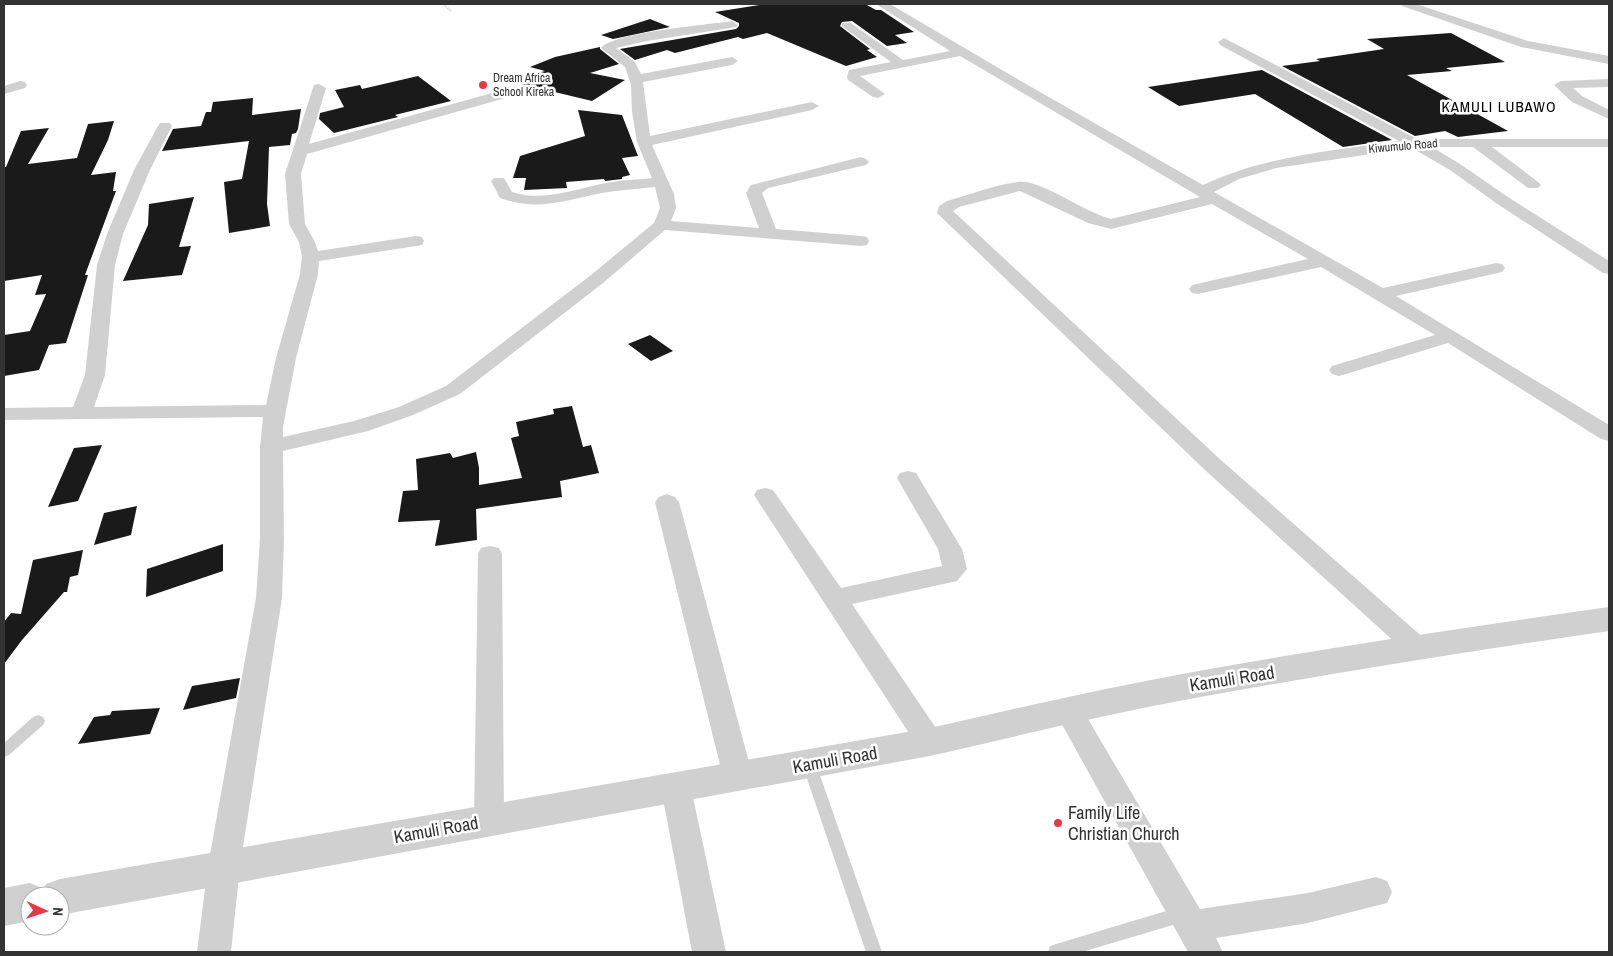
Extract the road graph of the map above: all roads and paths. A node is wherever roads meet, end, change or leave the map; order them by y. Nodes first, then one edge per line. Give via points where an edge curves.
1 (443, 4) edge
2 (882, 4) edge
3 (1406, 4) edge
4 (451, 11) dead end
5 (732, 25) dead end
6 (847, 25) dead end
7 (1224, 42) dead end
8 (962, 52) junction
9 (1609, 60) edge
10 (732, 61) dead end
11 (900, 63) junction
12 (635, 69) junction
13 (1609, 83) edge
14 (20, 85) dead end
15 (319, 88) dead end
16 (4, 90) edge
17 (515, 91) dead end
18 (878, 94) dead end
19 (812, 106) dead end
20 (1609, 114) edge
21 (165, 126) dead end
22 (644, 142) junction
23 (1475, 142) junction
24 (1414, 143) junction
25 (1609, 143) edge
26 (300, 151) junction
27 (861, 162) dead end
28 (499, 181) dead end
29 (661, 182) junction
30 (1533, 185) dead end
31 (1209, 194) junction
32 (661, 225) junction
33 (770, 234) junction
34 (416, 241) dead end
35 (862, 241) dead end
36 (312, 257) junction
37 (1324, 261) junction
38 (1496, 268) dead end
39 (1609, 269) edge
40 (1198, 289) dead end
41 (1381, 294) junction
42 (1449, 337) junction
43 (1339, 370) dead end
44 (276, 412) junction
45 (4, 414) edge
46 (81, 414) junction
47 (1609, 434) edge
48 (271, 447) junction
49 (908, 478) dead end
50 (765, 495) dead end
51 (667, 502) dead end
52 (490, 554) dead end
53 (834, 599) junction
54 (1609, 619) edge
55 (1417, 647) junction
56 (1068, 710) junction
57 (38, 721) dead end
58 (930, 742) junction
59 (4, 751) edge
60 (810, 764) junction
61 (738, 777) junction
62 (676, 788) junction
63 (488, 821) junction
64 (224, 866) junction
65 (1376, 892) dead end
66 (70, 894) edge
67 (20, 904) edge
68 (4, 907) edge
69 (1194, 931) edge
70 (214, 952) edge
71 (709, 952) edge
72 (874, 952) edge
73 (1056, 952) edge

1 - 4 path
2 - 8 street
3 - 9 street via 1525,44
5 - 12 street via 630,41 607,48
6 - 11 street
7 - 24 street
8 - 11 street
8 - 31 street
10 - 12 street
11 - 18 street via 858,70 853,75
12 - 22 street
13 - 20 street via 1561,84 1577,99
14 - 16 street
15 - 26 street
17 - 26 street
19 - 22 street
21 - 46 street via 115,234 106,266 95,375
22 - 29 street
23 - 24 street, Kiwumulo Road
23 - 25 street, Kiwumulo Road
23 - 30 street
24 - 31 street, Kiwumulo Road via 1274,164 1234,176
24 - 39 street
26 - 36 street via 293,174 294,201 297,224
27 - 33 street via 756,188 754,192
28 - 29 street via 506,194 524,200 552,199 606,188
29 - 32 street via 668,208
31 - 37 street
31 - 55 street, Kiwumulo Road via 1111,224 1094,220 1020,186 953,204 945,209 945,213 1214,466
32 - 33 street
32 - 48 street via 597,279 453,390 406,412
33 - 35 street
34 - 36 street
36 - 44 street
37 - 40 street
37 - 41 street
38 - 41 street
41 - 42 street
42 - 43 street
42 - 47 street
44 - 46 street
44 - 48 street
45 - 46 street
48 - 64 street via 269,598
49 - 53 street via 950,550 955,569 948,575
50 - 53 street
51 - 61 street
52 - 63 street
53 - 58 street
54 - 55 street, Kamuli Road
55 - 56 street, Kamuli Road
56 - 58 street, Kamuli Road
56 - 69 street
57 - 59 lane
58 - 60 street, Kamuli Road
60 - 61 street, Kamuli Road
60 - 72 lane
61 - 62 street, Kamuli Road
62 - 63 street, Kamuli Road
62 - 71 street
63 - 64 street, Kamuli Road
64 - 66 street, Kamuli Road
64 - 70 street
65 - 69 street
67 - 68 street
69 - 73 lane

